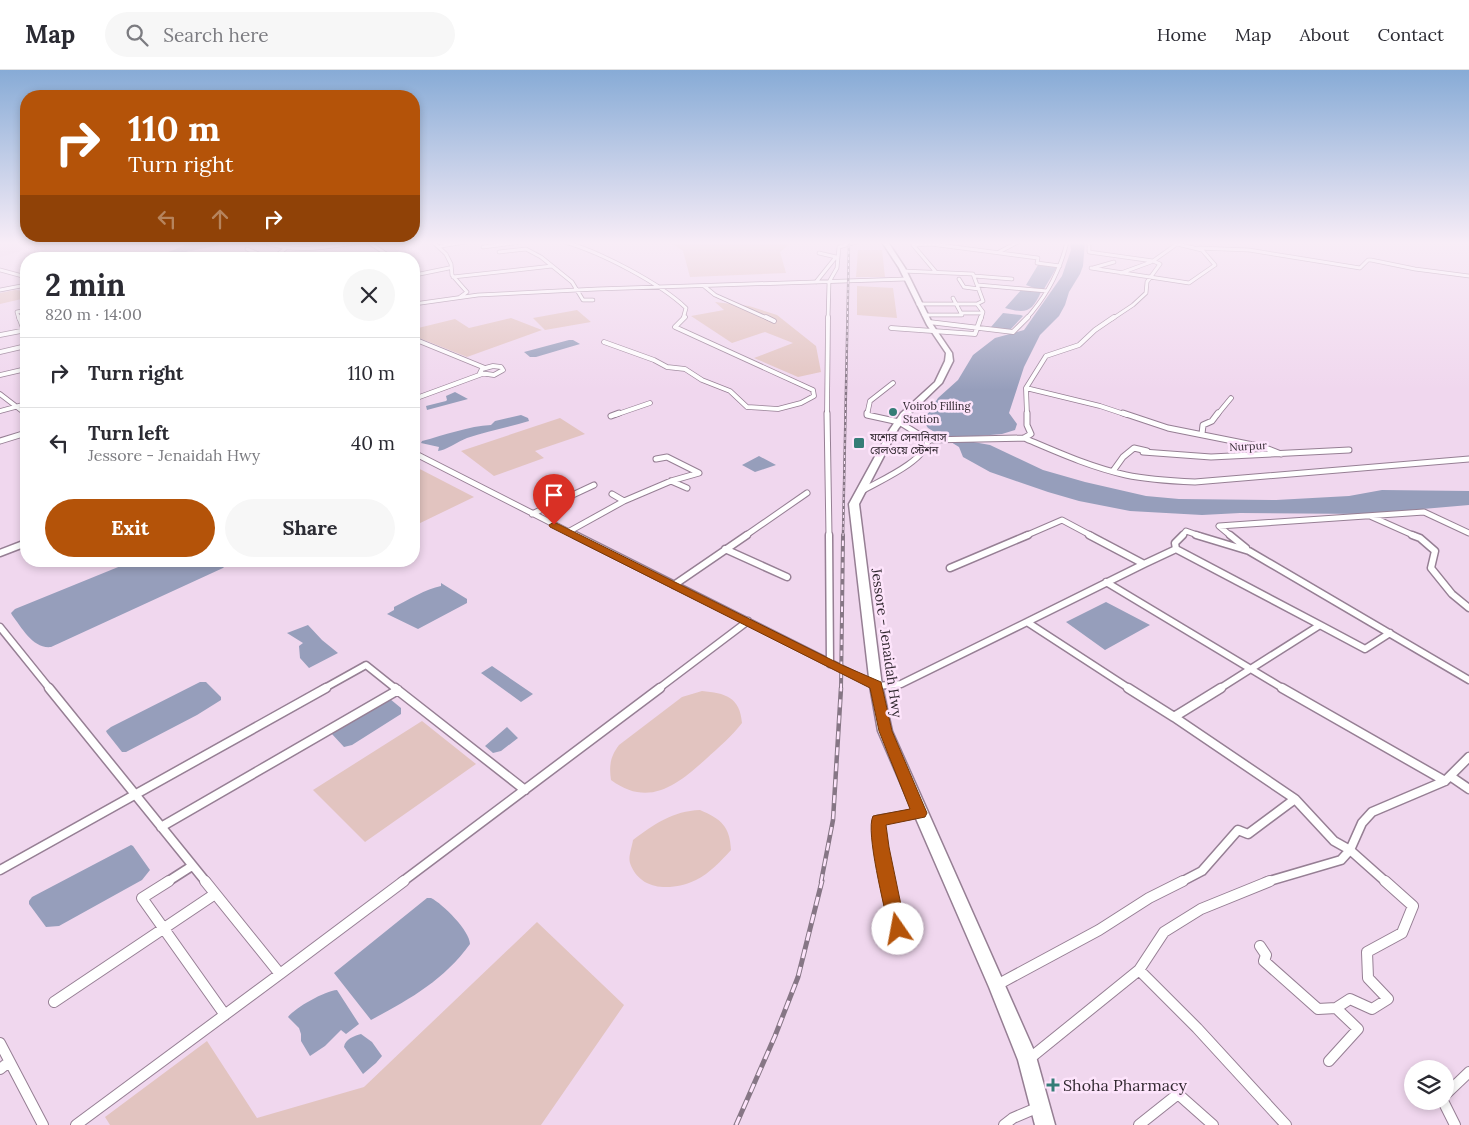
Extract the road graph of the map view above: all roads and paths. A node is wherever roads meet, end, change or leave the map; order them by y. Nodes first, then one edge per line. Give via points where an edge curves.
1 (466, 291) edge
2 (555, 291) edge
3 (577, 291) edge
4 (665, 291) edge
5 (710, 291) edge
6 (829, 291) edge
7 (912, 291) edge
8 (980, 291) edge
9 (1047, 291) edge
10 (1146, 291) edge
11 (459, 297) junction
12 (953, 298) dead end
13 (593, 300) dead end
14 (420, 303) edge
15 (956, 304) junction
16 (977, 304) junction
17 (961, 313) junction
18 (981, 313) junction
19 (926, 318) junction
20 (774, 321) dead end
21 (891, 328) dead end
22 (978, 328) junction
23 (20, 331) edge
24 (0, 335) edge
25 (420, 341) edge
26 (604, 342) dead end
27 (20, 348) edge
28 (0, 352) edge
29 (484, 368) junction
30 (20, 371) edge
31 (482, 374) junction
32 (0, 376) edge
33 (893, 384) dead end
34 (1026, 388) junction
35 (0, 394) edge
36 (420, 397) edge
37 (1231, 398) dead end
38 (650, 403) dead end
39 (20, 405) edge
40 (17, 406) junction
41 (20, 409) edge
42 (0, 411) edge
43 (611, 416) dead end
44 (899, 422) junction
45 (1202, 434) junction
46 (20, 435) edge
47 (1024, 438) junction
48 (928, 440) junction
49 (0, 441) edge
50 (1349, 450) dead end
51 (1281, 454) junction
52 (420, 456) edge
53 (656, 459) dead end
54 (1469, 459) edge
55 (1113, 471) junction
56 (672, 481) junction
57 (594, 485) dead end
58 (687, 488) dead end
59 (807, 493) dead end
60 (859, 493) junction
61 (612, 494) dead end
62 (624, 501) junction
63 (532, 514) junction
64 (1369, 516) junction
65 (568, 532) junction
66 (1469, 533) edge
67 (20, 545) edge
68 (726, 549) junction
69 (1176, 549) junction
70 (1249, 551) junction
71 (0, 553) edge
72 (1144, 564) junction
73 (950, 568) dead end
74 (787, 577) dead end
75 (1106, 582) junction
76 (674, 585) junction
77 (1469, 608) edge
78 (748, 621) junction
79 (1027, 622) junction
80 (1320, 625) junction
81 (0, 626) edge
82 (1390, 633) junction
83 (830, 664) junction
84 (1249, 669) junction
85 (1469, 680) edge
86 (876, 686) junction
87 (398, 690) junction
88 (1174, 717) junction
89 (1469, 756) edge
90 (1448, 779) junction
91 (1469, 789) edge
92 (525, 790) junction
93 (135, 795) junction
94 (1296, 799) junction
95 (920, 813) junction
96 (161, 827) junction
97 (1350, 850) junction
98 (192, 866) junction
99 (0, 870) edge
100 (215, 894) junction
101 (163, 928) junction
102 (898, 929) dead end
103 (1260, 946) dead end
104 (1139, 970) junction
105 (280, 974) junction
106 (997, 986) junction
107 (54, 1002) dead end
108 (1336, 1008) junction
109 (225, 1015) junction
110 (0, 1043) edge
111 (1028, 1060) junction
112 (1329, 1061) dead end
113 (5, 1066) edge
114 (1469, 1072) edge
115 (1454, 1086) edge
116 (1040, 1106) junction
117 (1447, 1110) edge
118 (43, 1125) edge
119 (76, 1125) edge
120 (1004, 1125) edge
121 (1045, 1125) edge
122 (1139, 1125) edge
123 (1213, 1125) edge
124 (1286, 1125) edge
125 (1455, 1125) edge

1 - 11 street
2 - 11 street
3 - 13 street via 583,300
4 - 26 street via 686,308 685,317 675,327 813,390 814,396 778,409 747,407 730,390 702,380 685,369 667,367
5 - 20 street
6 - 83 street
7 - 19 highway, Jessore - Jenaidah Hwy
8 - 16 street via 983,301
9 - 22 street via 1013,332
10 - 34 street via 1133,305 1095,330 1079,345 1046,356
11 - 14 street
12 - 15 street
15 - 16 street
15 - 17 street
15 - 19 street
16 - 18 street
17 - 18 street
17 - 19 street via 962,316
18 - 22 street
19 - 21 street
19 - 22 street
19 - 22 street via 971,335
19 - 44 highway, Jessore - Jenaidah Hwy via 949,353 949,361 938,383
23 - 24 street
25 - 29 street
27 - 28 street
29 - 31 street via 480,371
29 - 31 street via 497,366 503,370 494,375
30 - 32 street
31 - 36 street
33 - 44 street via 870,401 867,416
34 - 45 street via 1100,406 1168,428
34 - 47 street via 1027,425 1031,434
35 - 40 street
37 - 45 street via 1212,421 1203,424
38 - 43 street
39 - 40 street
40 - 41 street
40 - 42 street
44 - 48 street
44 - 60 highway, Jessore - Jenaidah Hwy
45 - 51 street
46 - 49 street
47 - 48 street
47 - 55 street
48 - 60 street via 926,449 916,459
50 - 51 street, Nurpur
51 - 55 street, Nurpur via 1211,457 1145,452 1134,448
52 - 63 street
53 - 56 street via 667,457 699,473
54 - 55 street via 1195,482 1139,478
56 - 58 street
56 - 62 street
57 - 63 street
59 - 68 street
60 - 86 highway, Jessore - Jenaidah Hwy via 854,510
61 - 62 street
62 - 65 street
63 - 65 street
64 - 66 street via 1424,512
64 - 70 street via 1219,526
64 - 77 street via 1420,538 1436,551 1431,568 1452,594
65 - 76 street
67 - 71 street
68 - 74 street
68 - 76 street
69 - 70 street via 1175,543 1186,531
69 - 72 street
69 - 80 street
70 - 82 street
72 - 73 street via 1062,520
72 - 75 street
75 - 79 street
75 - 84 street
76 - 78 street
78 - 83 street
78 - 92 street
79 - 86 street via 901,684
79 - 88 street
80 - 82 street via 1364,649
80 - 84 street
81 - 93 street
82 - 85 street
83 - 86 street
84 - 88 street
84 - 90 street
86 - 95 highway, Jessore - Jenaidah Hwy via 886,731
87 - 92 street
87 - 93 street via 366,665
87 - 96 street
88 - 94 street
89 - 90 street
90 - 91 street
90 - 97 street via 1372,812 1362,823
92 - 105 street
93 - 96 street
93 - 99 street
94 - 97 street via 1334,841
94 - 106 street via 1248,834 1238,830 1202,871
95 - 102 street via 878,820
95 - 106 highway, Jessore - Jenaidah Hwy
96 - 98 street
97 - 104 street via 1341,860 1259,884 1201,909 1164,932
97 - 108 street via 1412,906 1402,932 1367,952 1368,978 1388,999 1372,1009 1350,999
98 - 100 street
98 - 101 street via 142,898
100 - 101 street
100 - 105 street
101 - 107 street
101 - 109 street
103 - 108 street via 1266,955 1264,960 1318,1009
104 - 111 street
104 - 124 street
105 - 109 street
106 - 111 highway, Jessore - Jenaidah Hwy
108 - 112 street via 1358,1029
109 - 119 street
110 - 113 street
111 - 116 highway, Jessore - Jenaidah Hwy
113 - 118 street
114 - 115 street
116 - 120 street
116 - 121 highway, Jessore - Jenaidah Hwy
117 - 125 street
122 - 123 street via 1178,1094

